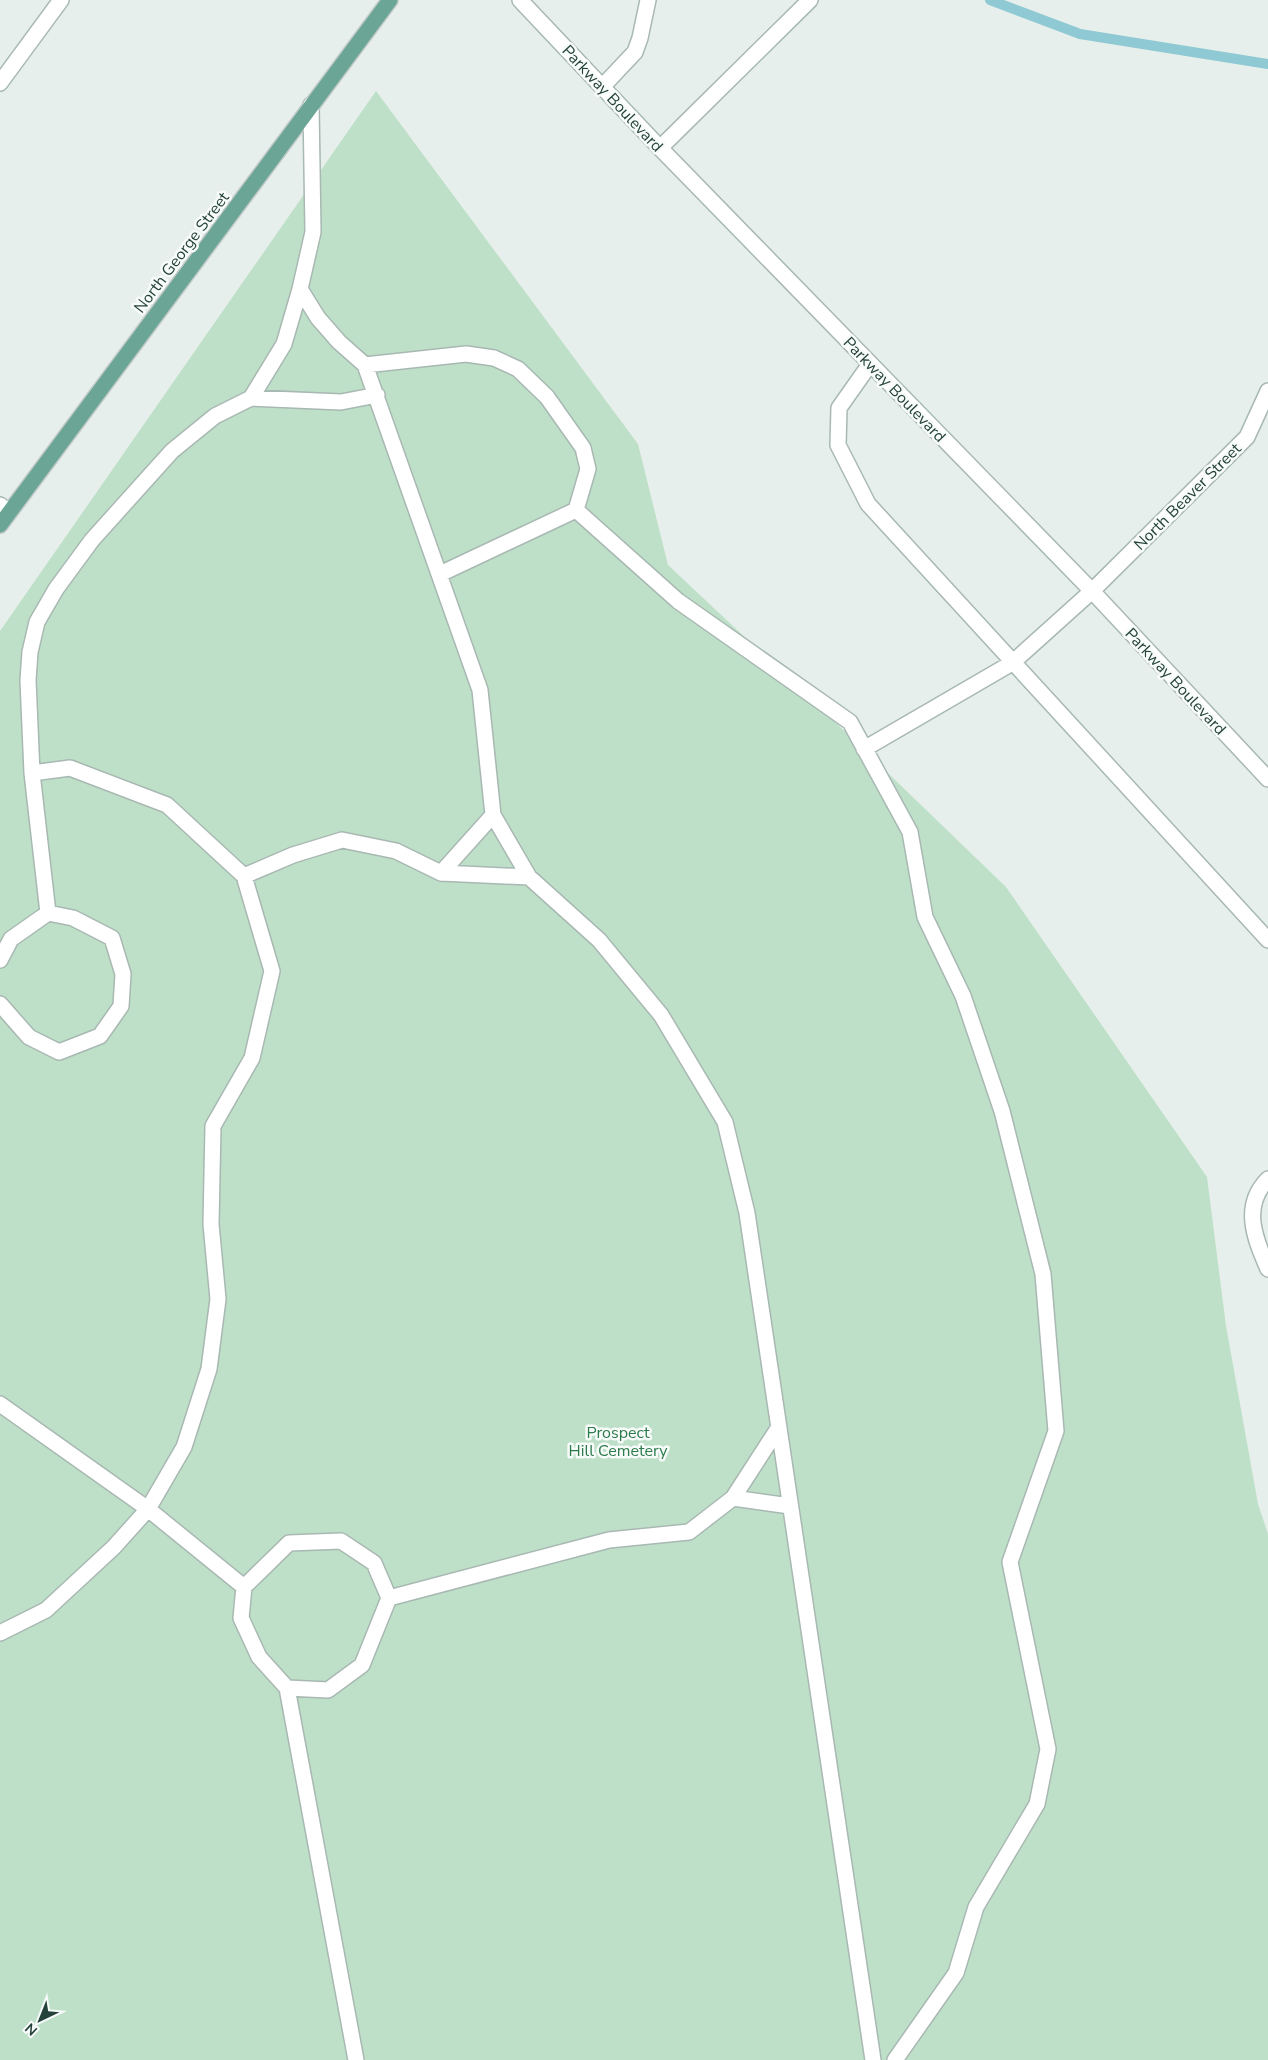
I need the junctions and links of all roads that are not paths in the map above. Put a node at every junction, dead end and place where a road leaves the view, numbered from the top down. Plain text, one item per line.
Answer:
1 (61, 0) edge
2 (390, 0) edge
3 (520, 0) edge
4 (648, 0) edge
5 (810, 0) edge
6 (0, 83) edge
7 (602, 87) junction
8 (311, 105) junction
9 (660, 148) junction
10 (300, 289) junction
11 (870, 364) junction
12 (365, 365) junction
13 (1268, 391) edge
14 (377, 395) junction
15 (251, 398) junction
16 (576, 510) junction
17 (3, 514) edge
18 (440, 574) junction
19 (1092, 591) junction
20 (1012, 663) junction
21 (864, 748) junction
22 (32, 773) junction
23 (1268, 779) edge
24 (493, 815) junction
25 (441, 872) junction
26 (244, 876) junction
27 (529, 877) junction
28 (48, 913) junction
29 (1268, 940) edge
30 (0, 960) edge
31 (0, 1004) edge
32 (1268, 1179) edge
33 (1268, 1269) edge
34 (0, 1404) edge
35 (778, 1428) junction
36 (733, 1498) junction
37 (790, 1506) junction
38 (148, 1509) junction
39 (244, 1587) junction
40 (389, 1598) junction
41 (0, 1633) edge
42 (287, 1688) junction
43 (356, 2060) edge
44 (873, 2060) edge
45 (895, 2060) edge

1 - 6 street
2 - 8 main road, North George Street
3 - 7 street, Parkway Boulevard
4 - 7 street
5 - 9 street
7 - 9 street, Parkway Boulevard
8 - 10 street
8 - 17 main road, North George Street
9 - 11 street, Parkway Boulevard
10 - 12 street
10 - 15 street
11 - 19 street, Parkway Boulevard
11 - 20 street
12 - 14 street
12 - 16 street
13 - 19 street, North Beaver Street
14 - 15 street
14 - 18 street
15 - 22 street
16 - 18 street
16 - 21 street
18 - 24 street
19 - 20 street, North Beaver Street
19 - 23 street, Parkway Boulevard
20 - 21 street, North Beaver Street
20 - 29 street
21 - 45 street
22 - 26 street
22 - 28 street
24 - 25 street
24 - 27 street
25 - 26 street
25 - 27 street
26 - 38 street
27 - 35 street
28 - 30 street
28 - 31 street
32 - 33 street
34 - 38 street
35 - 36 street
35 - 37 street
36 - 37 street
36 - 40 street
37 - 44 street
38 - 39 street
38 - 41 street
39 - 40 street
39 - 42 street
40 - 42 street
42 - 43 street

